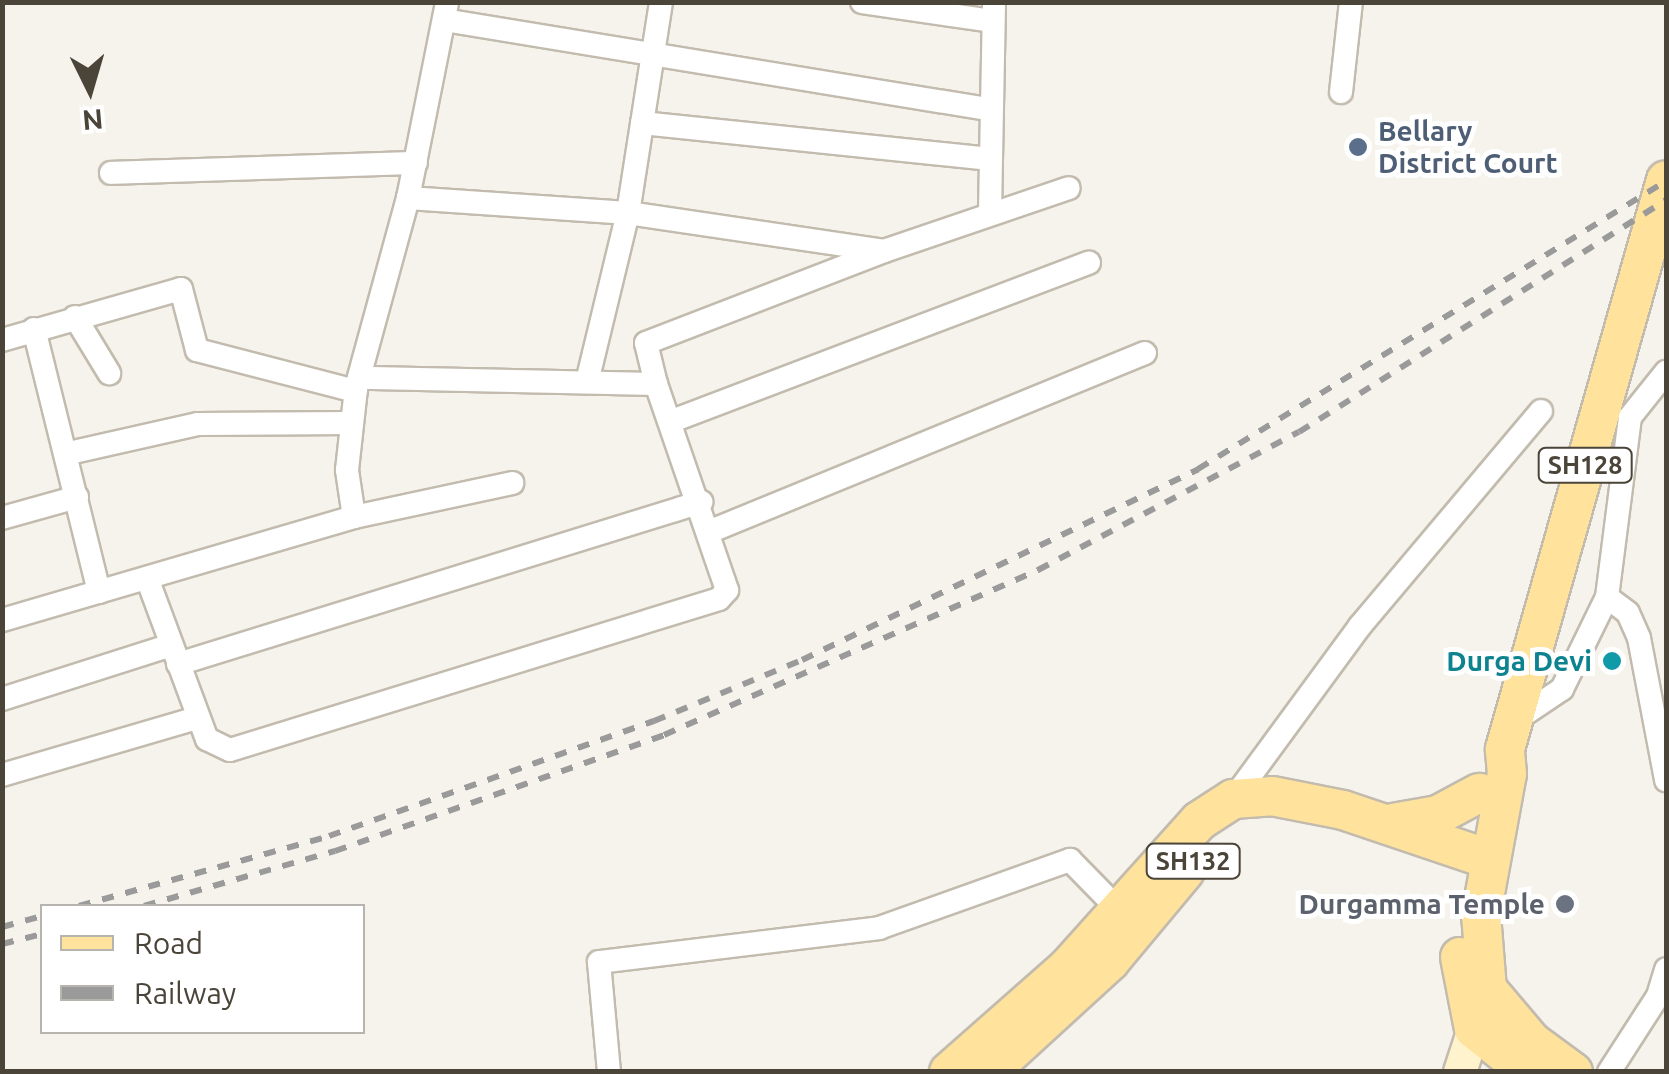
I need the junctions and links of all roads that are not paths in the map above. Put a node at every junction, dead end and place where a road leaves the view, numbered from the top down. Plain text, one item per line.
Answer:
1 (661, 2) edge
2 (862, 2) edge
3 (1350, 2) edge
4 (446, 12) edge
5 (993, 12) edge
6 (652, 54) junction
7 (1341, 92) dead end
8 (987, 109) junction
9 (642, 123) junction
10 (988, 159) junction
11 (416, 163) junction
12 (111, 172) dead end
13 (1666, 180) edge
14 (1069, 188) dead end
15 (408, 198) junction
16 (990, 212) junction
17 (628, 213) junction
18 (884, 251) junction
19 (1089, 263) dead end
20 (75, 317) junction
21 (34, 330) junction
22 (2, 340) edge
23 (1145, 353) dead end
24 (1666, 372) edge
25 (108, 374) dead end
26 (587, 382) junction
27 (656, 384) junction
28 (357, 385) junction
29 (1541, 410) dead end
30 (672, 421) junction
31 (352, 422) junction
32 (69, 453) junction
33 (512, 483) dead end
34 (78, 497) junction
35 (701, 502) junction
36 (354, 517) junction
37 (2, 518) edge
38 (711, 530) junction
39 (147, 578) junction
40 (100, 592) junction
41 (1607, 597) junction
42 (2, 620) edge
43 (175, 654) junction
44 (2, 698) edge
45 (197, 718) junction
46 (1512, 734) junction
47 (2, 775) edge
48 (1666, 780) edge
49 (1479, 793) junction
50 (1233, 799) junction
51 (1391, 823) junction
52 (1476, 864) junction
53 (1118, 909) junction
54 (1666, 968) edge
55 (1487, 989) junction
56 (1474, 1029) junction
57 (608, 1072) edge
58 (949, 1072) edge
59 (989, 1072) edge
60 (1460, 1072) edge
61 (1528, 1072) edge
62 (1572, 1072) edge
63 (1609, 1072) edge

1 - 6 street
2 - 5 street
3 - 7 street
4 - 6 street
4 - 11 street
5 - 8 street
6 - 8 street
6 - 9 street
8 - 10 street
9 - 10 street
9 - 17 street
10 - 16 street
11 - 12 street
11 - 15 street
13 - 46 main road, SH128
14 - 16 street
15 - 17 street
15 - 28 street
16 - 18 street
17 - 18 street
17 - 26 street
18 - 27 street
19 - 30 street
20 - 21 street
20 - 25 street
20 - 28 street
21 - 22 street
21 - 32 street
23 - 38 street
24 - 41 street
26 - 27 street
26 - 28 street
27 - 30 street
28 - 31 street
29 - 50 street
30 - 35 street
31 - 32 street
31 - 36 street
32 - 34 street
33 - 36 street
34 - 37 street
34 - 40 street
35 - 38 street
35 - 43 street
36 - 39 street
38 - 45 street
39 - 40 street
39 - 43 street
40 - 42 street
41 - 46 street
41 - 48 street
43 - 44 street
43 - 45 street
45 - 47 street
46 - 49 main road, SH128
46 - 52 main road, SH128
49 - 51 main road
49 - 52 main road, SH128
50 - 51 main road
50 - 53 main road, SH132
51 - 52 main road
52 - 55 main road, SH128
52 - 56 main road
52 - 59 main road, SH132
53 - 57 street
53 - 58 main road, SH132
54 - 63 street
55 - 56 main road
55 - 62 main road
56 - 60 main road
56 - 61 main road

